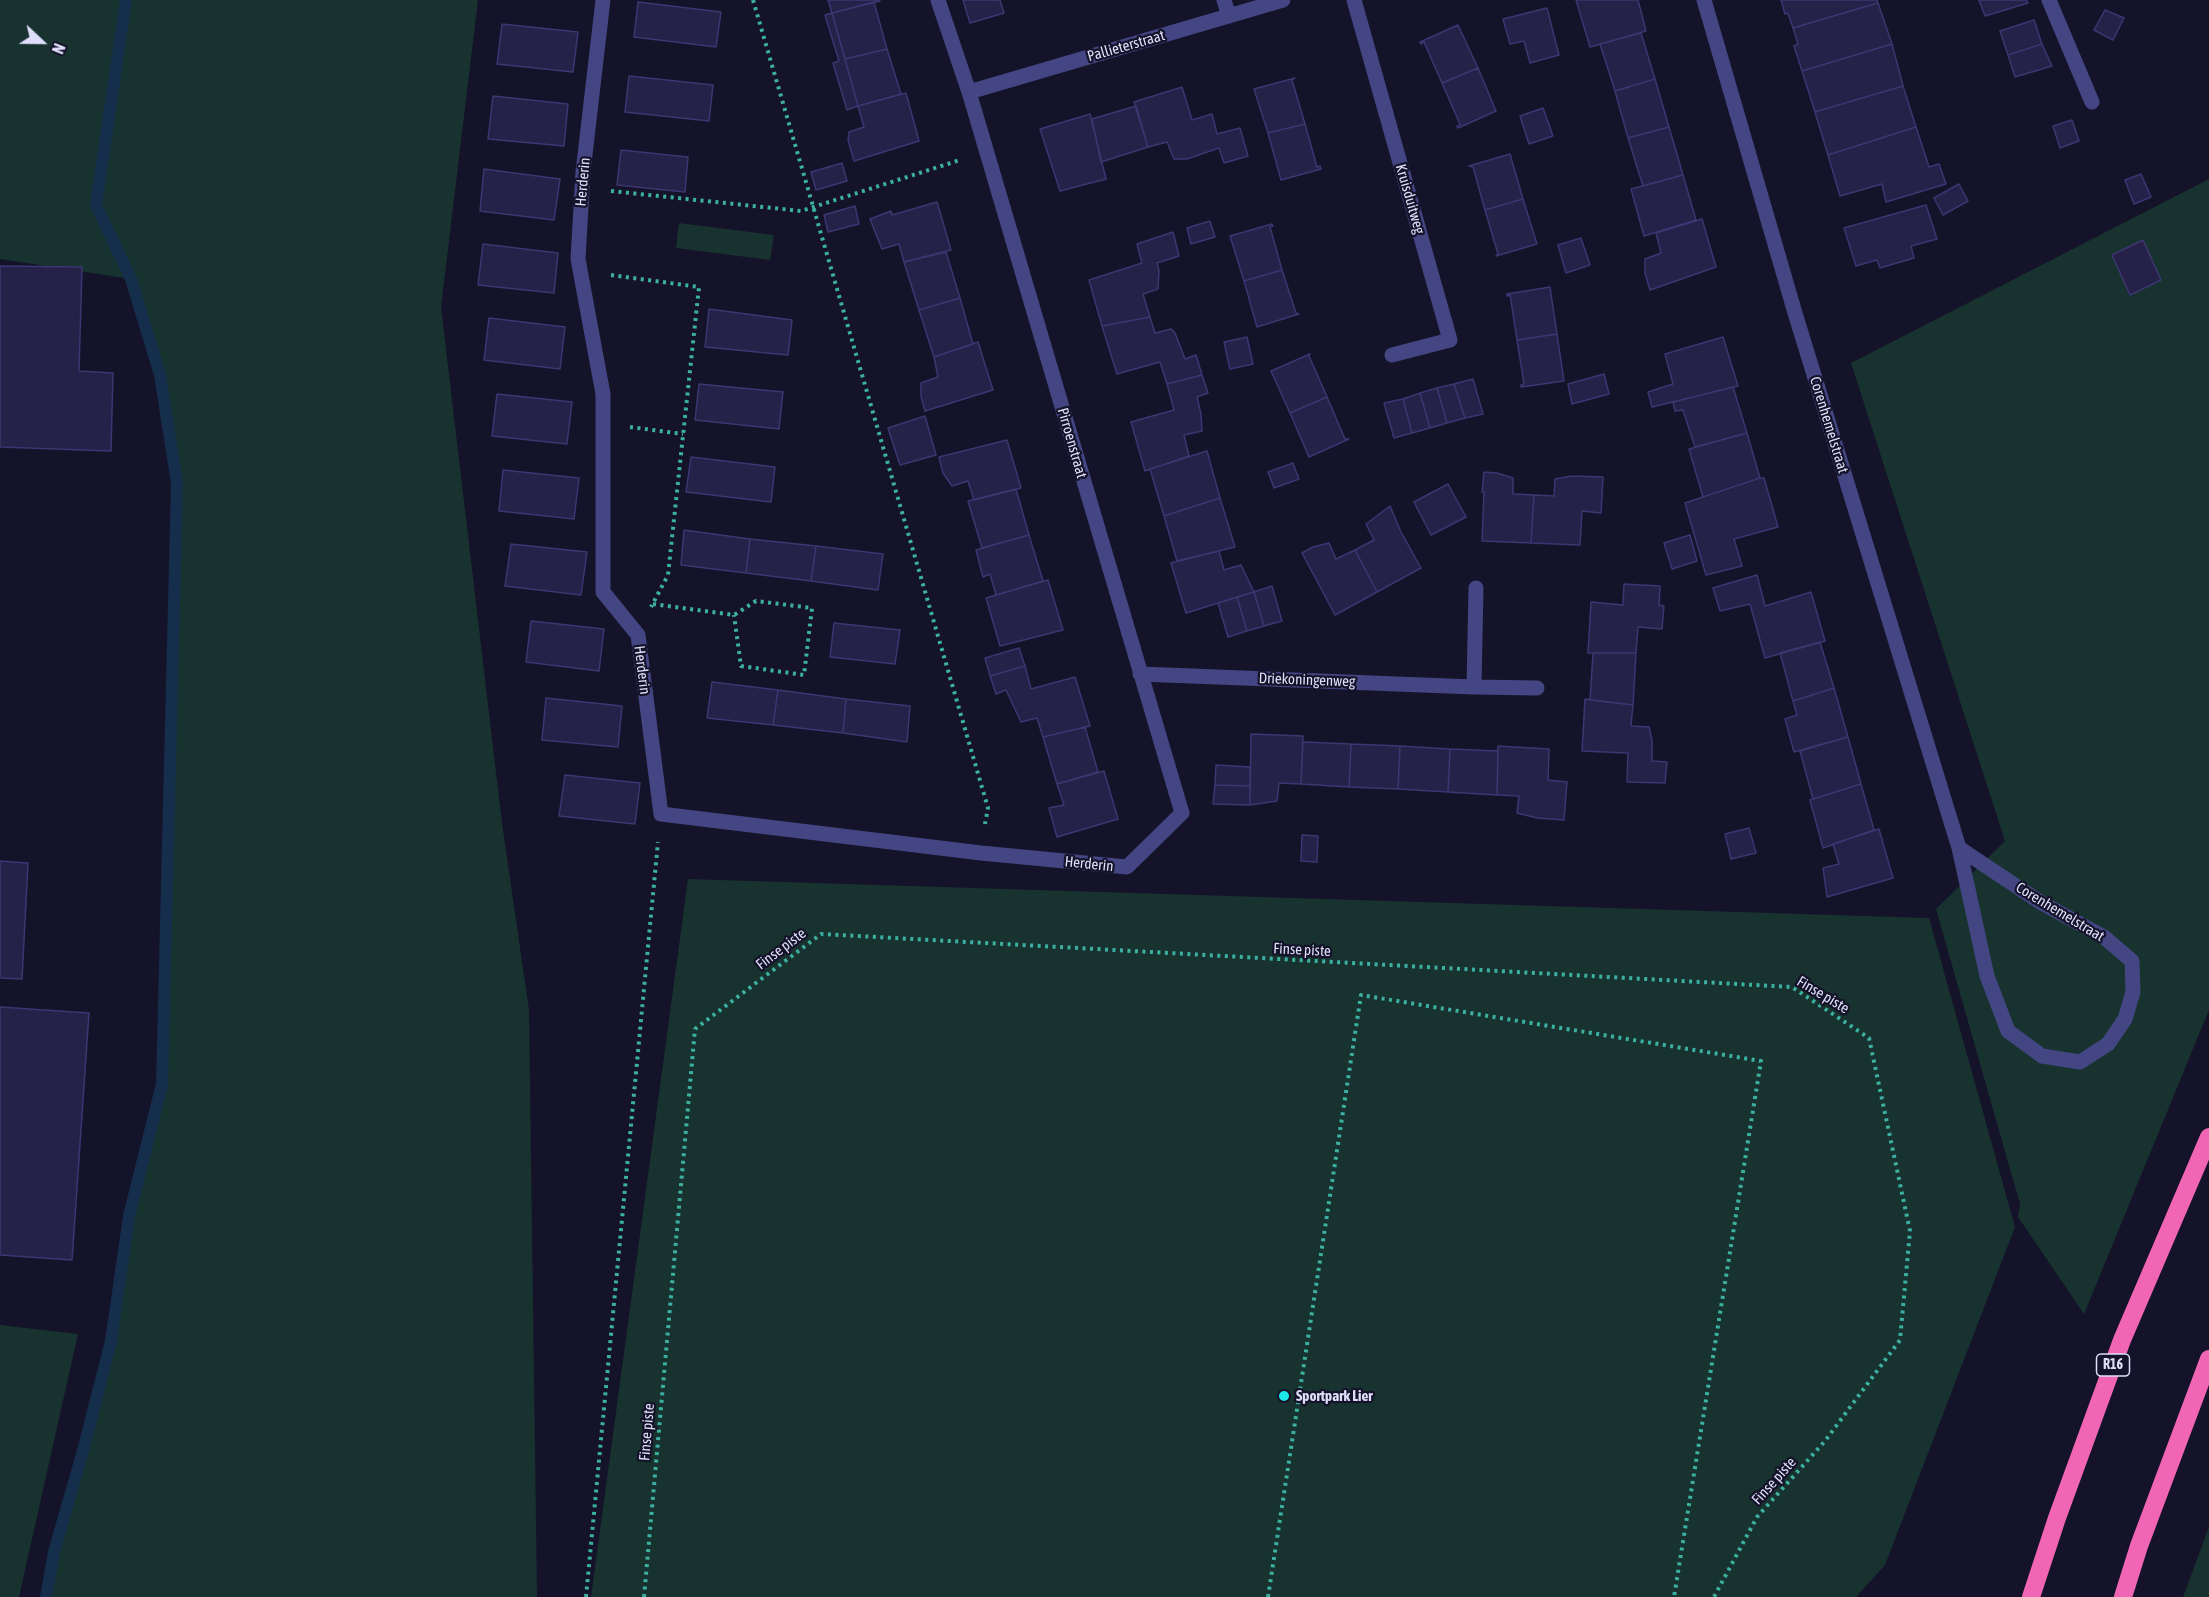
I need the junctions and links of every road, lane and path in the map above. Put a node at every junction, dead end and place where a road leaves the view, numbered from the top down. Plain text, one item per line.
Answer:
1 (603, 0) edge
2 (753, 0) edge
3 (938, 0) edge
4 (1224, 0) edge
5 (1283, 0) edge
6 (1354, 0) edge
7 (1704, 0) edge
8 (2049, 0) edge
9 (1229, 16) junction
10 (969, 92) junction
11 (2092, 102) dead end
12 (986, 151) junction
13 (582, 188) junction
14 (814, 208) junction
15 (580, 271) junction
16 (1392, 355) dead end
17 (603, 424) junction
18 (683, 434) junction
19 (1476, 588) dead end
20 (653, 604) junction
21 (734, 615) junction
22 (638, 635) junction
23 (1140, 674) junction
24 (1474, 687) junction
25 (1537, 688) dead end
26 (661, 814) junction
27 (1959, 849) junction
28 (981, 853) junction
29 (1127, 867) joint
30 (2209, 1137) edge
31 (2209, 1359) edge
32 (586, 1597) edge
33 (645, 1597) edge
34 (1268, 1597) edge
35 (1674, 1597) edge
36 (1714, 1597) edge
37 (2031, 1597) edge
38 (2123, 1597) edge

1 - 13 street, Herderin
2 - 14 path
3 - 10 street, Pirroenstraat
4 - 9 street
5 - 9 street, Pallieterstraat
6 - 16 street, Kruisduitweg
7 - 27 street, Corenhemelstraat
8 - 11 street
9 - 10 street, Pallieterstraat
10 - 12 street, Pirroenstraat
12 - 14 path
12 - 23 street, Pirroenstraat
13 - 14 path
13 - 15 street, Herderin
14 - 28 path
15 - 17 street, Herderin
15 - 18 path
17 - 18 path
17 - 22 street, Herderin
18 - 20 path
19 - 24 street
20 - 21 path
20 - 22 path
21 - 21 path
22 - 26 street, Herderin
23 - 24 street, Driekoningenweg
23 - 29 street, Pirroenstraat
24 - 25 street, Driekoningenweg
26 - 28 street, Herderin
26 - 32 path
27 - 27 street, Corenhemelstraat
28 - 29 street, Herderin
30 - 37 highway, R16
31 - 38 highway
33 - 36 path, Finse piste
34 - 35 path

